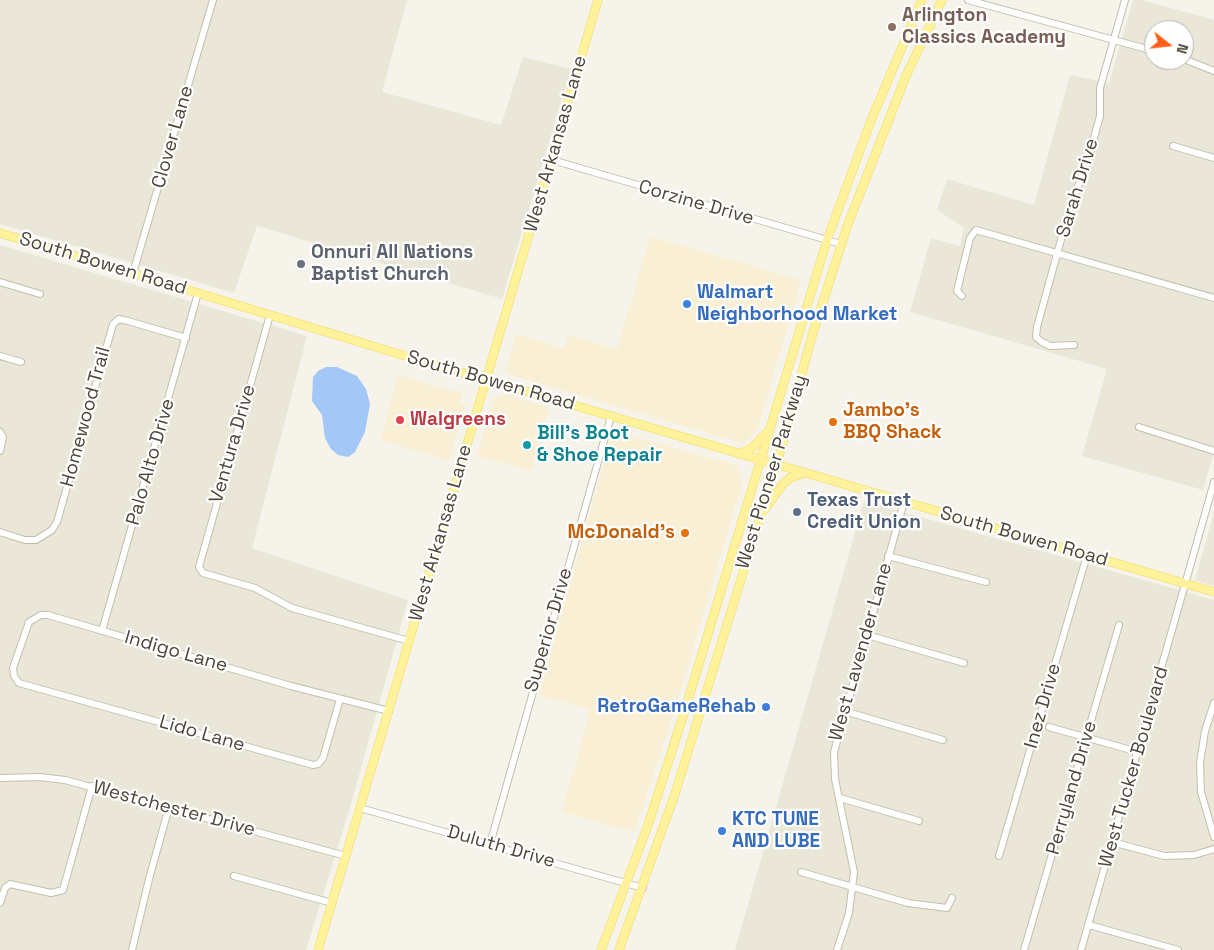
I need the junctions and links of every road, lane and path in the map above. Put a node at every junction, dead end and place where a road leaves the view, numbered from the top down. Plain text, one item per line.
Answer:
1 (213, 0) edge
2 (598, 0) edge
3 (922, 0) edge
4 (942, 0) edge
5 (968, 0) edge
6 (1125, 0) edge
7 (1114, 41) junction
8 (1144, 48) edge
9 (1194, 63) edge
10 (1214, 71) edge
11 (1173, 146) dead end
12 (1214, 158) edge
13 (552, 160) junction
14 (0, 233) edge
15 (826, 240) junction
16 (841, 244) junction
17 (1057, 254) junction
18 (133, 273) junction
19 (0, 282) edge
20 (198, 293) junction
21 (40, 294) dead end
22 (962, 296) dead end
23 (1214, 298) edge
24 (270, 315) junction
25 (186, 338) junction
26 (1074, 346) dead end
27 (0, 356) edge
28 (21, 362) dead end
29 (486, 379) junction
30 (611, 416) junction
31 (770, 424) junction
32 (1139, 427) dead end
33 (0, 432) edge
34 (1214, 450) edge
35 (0, 451) edge
36 (739, 454) junction
37 (760, 460) junction
38 (776, 465) junction
39 (804, 473) junction
40 (1214, 482) edge
41 (1212, 494) edge
42 (904, 502) junction
43 (759, 518) junction
44 (0, 532) edge
45 (1086, 555) junction
46 (888, 556) junction
47 (986, 582) dead end
48 (1186, 584) junction
49 (1214, 592) edge
50 (1119, 625) dead end
51 (102, 631) junction
52 (708, 634) junction
53 (867, 634) junction
54 (409, 641) junction
55 (722, 641) junction
56 (964, 662) dead end
57 (19, 682) joint
58 (340, 699) junction
59 (1214, 703) edge
60 (389, 711) junction
61 (844, 712) junction
62 (1049, 727) dead end
63 (1087, 737) junction
64 (944, 740) dead end
65 (1138, 752) junction
66 (0, 778) edge
67 (92, 786) junction
68 (840, 798) junction
69 (170, 807) junction
70 (360, 808) junction
71 (919, 821) dead end
72 (1214, 837) edge
73 (1112, 842) junction
74 (490, 844) junction
75 (1214, 850) edge
76 (346, 856) junction
77 (999, 856) dead end
78 (802, 872) dead end
79 (234, 876) dead end
80 (626, 883) junction
81 (643, 888) junction
82 (854, 888) junction
83 (952, 898) dead end
84 (0, 903) edge
85 (332, 903) junction
86 (1089, 925) junction
87 (132, 950) edge
88 (318, 950) edge
89 (601, 950) edge
90 (619, 950) edge
91 (837, 950) edge
92 (1024, 950) edge
93 (1082, 950) edge
94 (1178, 950) edge

1 - 18 street, Clover Lane
2 - 13 main road, West Arkansas Lane
3 - 15 main road, West Pioneer Parkway
4 - 16 main road, West Pioneer Parkway
5 - 7 street
6 - 7 street, Sarah Drive
7 - 8 street
7 - 17 street, Sarah Drive
9 - 10 street
11 - 12 street
13 - 15 street, Corzine Drive
13 - 29 main road, West Arkansas Lane
14 - 18 main road, South Bowen Road
15 - 16 street, Corzine Drive
15 - 31 main road, West Pioneer Parkway
16 - 38 main road, West Pioneer Parkway
17 - 22 street
17 - 23 street
17 - 26 street, Sarah Drive
18 - 20 main road, South Bowen Road
19 - 21 street
20 - 24 main road, South Bowen Road
20 - 25 street, Palo Alto Drive
24 - 29 main road, South Bowen Road
24 - 54 street, Ventura Drive
25 - 44 street, Homewood Trail
25 - 51 street, Palo Alto Drive
27 - 28 street
29 - 30 main road, South Bowen Road
29 - 54 main road, West Arkansas Lane
30 - 36 main road, South Bowen Road
30 - 74 street, Superior Drive
31 - 36 main road
31 - 37 main road, West Pioneer Parkway
32 - 34 street
33 - 35 street
36 - 37 main road, South Bowen Road
37 - 38 main road, South Bowen Road
37 - 52 main road, West Pioneer Parkway
38 - 39 main road, South Bowen Road
38 - 43 main road, West Pioneer Parkway
39 - 42 main road, South Bowen Road
39 - 43 main road
40 - 41 street, West Tucker Boulevard
41 - 48 street, West Tucker Boulevard
42 - 45 main road, South Bowen Road
42 - 46 street, West Lavender Lane
43 - 55 main road, West Pioneer Parkway
45 - 48 main road, South Bowen Road
45 - 77 street, Inez Drive
46 - 47 street
46 - 53 street, West Lavender Lane
48 - 49 main road, South Bowen Road
48 - 65 street, West Tucker Boulevard
50 - 63 street, Perryland Drive
51 - 57 street, Indigo Lane
51 - 58 street, Indigo Lane
52 - 55 main road
52 - 80 main road, West Pioneer Parkway
53 - 56 street
53 - 61 street, West Lavender Lane
54 - 60 main road, West Arkansas Lane
55 - 81 main road, West Pioneer Parkway
57 - 58 street, Lido Lane
58 - 60 street, Indigo Lane
59 - 72 street
60 - 70 main road, West Arkansas Lane
61 - 64 street
61 - 68 street, West Lavender Lane
62 - 63 street
63 - 65 street
63 - 92 street, Perryland Drive
65 - 73 street, West Tucker Boulevard
66 - 67 street, Westchester Drive
67 - 69 street, Westchester Drive
67 - 84 street
68 - 71 street
68 - 82 street, West Lavender Lane
69 - 76 street, Westchester Drive
69 - 87 street
70 - 74 street, Duluth Drive
70 - 76 main road, West Arkansas Lane
73 - 75 street
73 - 86 street, West Tucker Boulevard
74 - 80 street, Duluth Drive
76 - 85 main road, West Arkansas Lane
78 - 82 street
79 - 85 street
80 - 81 street, Duluth Drive
80 - 89 main road, West Pioneer Parkway
81 - 90 main road, West Pioneer Parkway
82 - 83 street
82 - 91 street, West Lavender Lane
85 - 88 main road, West Arkansas Lane
86 - 93 street, West Tucker Boulevard
86 - 94 street

